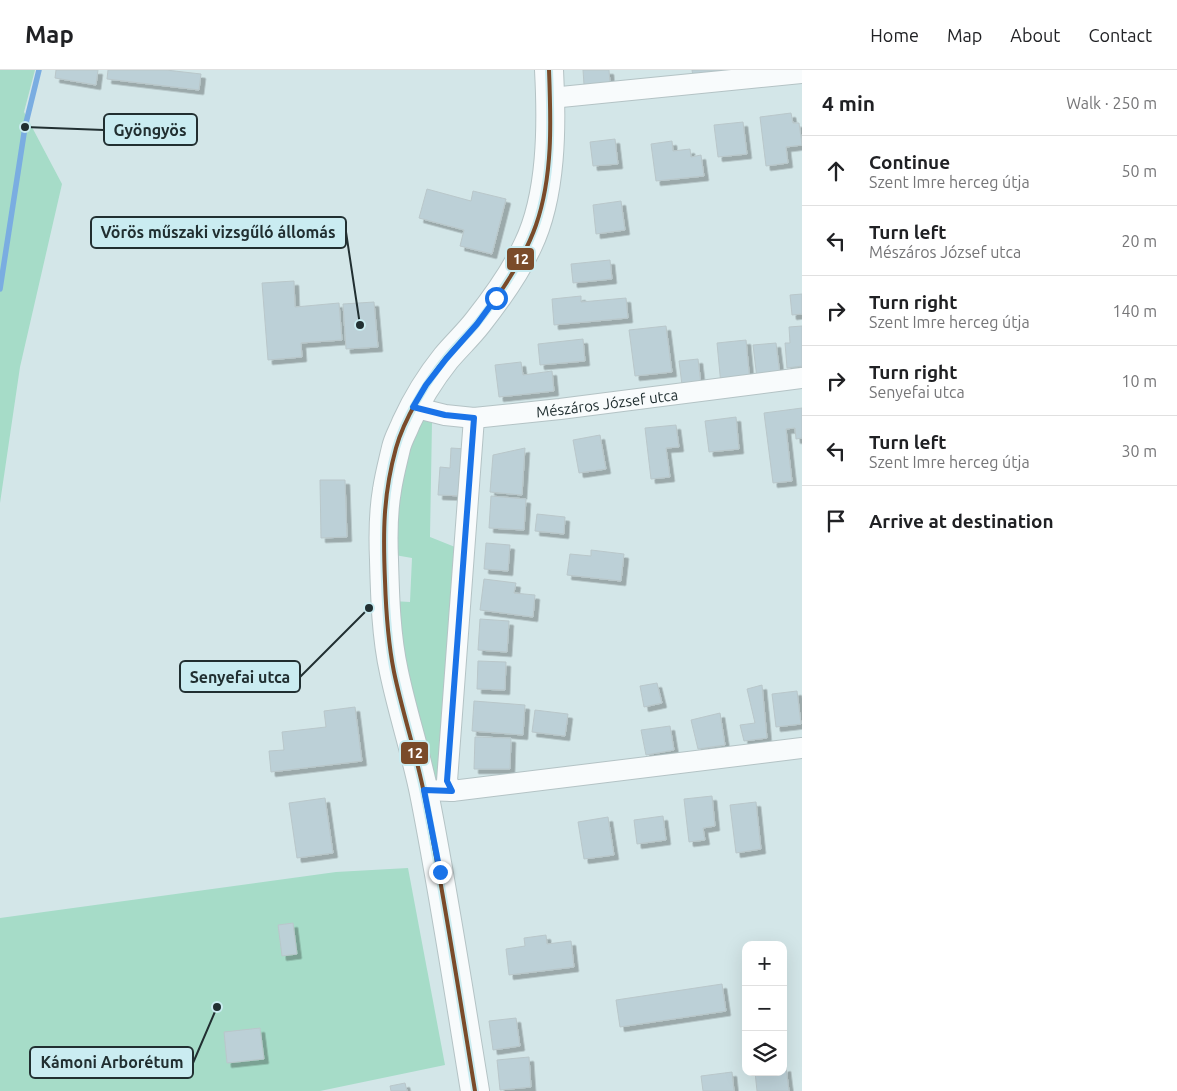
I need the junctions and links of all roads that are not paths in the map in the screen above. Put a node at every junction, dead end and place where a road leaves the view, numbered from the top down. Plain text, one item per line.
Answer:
1 (549, 70) edge
2 (802, 73) edge
3 (550, 98) junction
4 (802, 378) edge
5 (413, 407) junction
6 (474, 418) junction
7 (802, 748) edge
8 (424, 790) junction
9 (452, 791) junction
10 (475, 1091) edge

1 - 3 main road
2 - 3 street
3 - 5 main road
4 - 6 street, Mészáros József utca
5 - 6 street, Mészáros József utca
5 - 8 main road
6 - 9 street
7 - 9 street
8 - 9 street
8 - 10 main road

